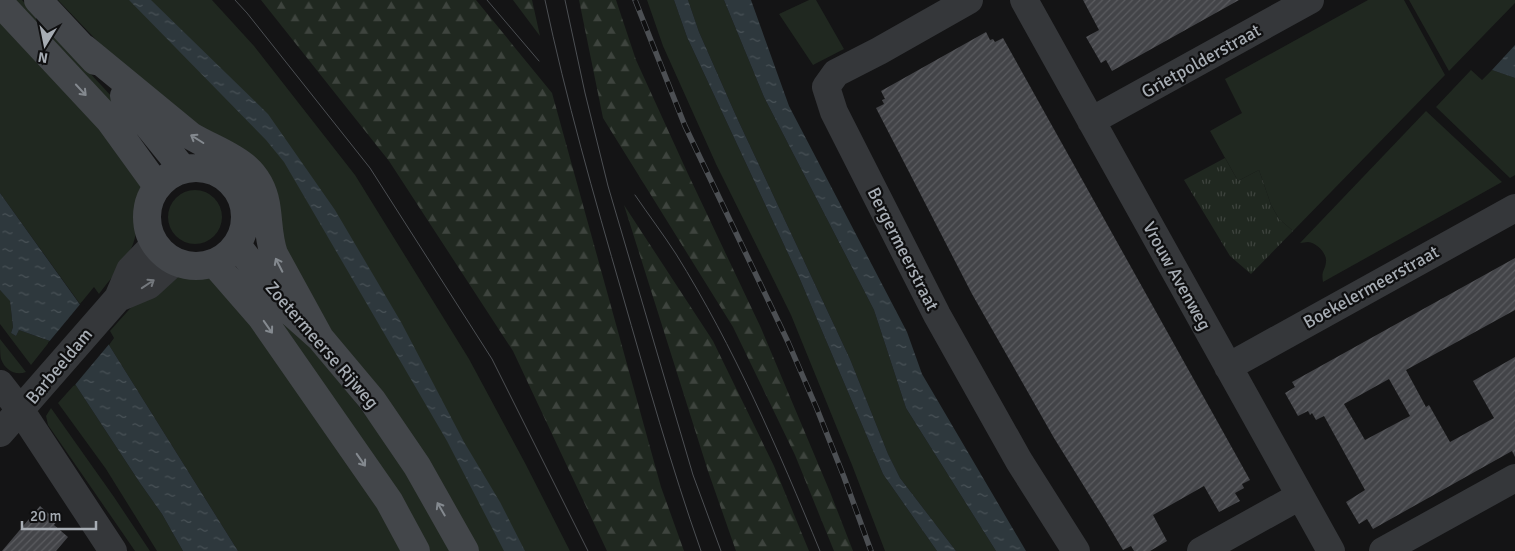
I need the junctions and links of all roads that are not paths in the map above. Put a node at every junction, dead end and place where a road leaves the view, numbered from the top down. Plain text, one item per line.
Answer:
1 (38, 0) edge
2 (969, 0) edge
3 (1024, 0) edge
4 (1310, 0) edge
5 (0, 3) edge
6 (84, 48) junction
7 (1092, 121) junction
8 (183, 169) junction
9 (157, 186) junction
10 (1515, 208) edge
11 (237, 244) junction
12 (164, 253) junction
13 (214, 263) junction
14 (320, 338) junction
15 (1228, 367) junction
16 (0, 384) edge
17 (21, 411) junction
18 (0, 433) edge
19 (1515, 478) edge
20 (1300, 496) junction
21 (113, 551) edge
22 (416, 551) edge
23 (465, 551) edge
24 (1076, 551) edge
25 (1201, 551) edge
26 (1331, 551) edge
27 (1382, 551) edge

1 - 6 main road
2 - 24 street, Bergermeerstraat
3 - 7 street, Vrouw Avenweg
4 - 7 street, Grietpolderstraat
5 -> 9 main road
6 - 8 main road
14 -> 6 main road
7 - 15 street, Vrouw Avenweg
8 - 9 main road
8 - 11 main road
9 - 12 main road
10 - 15 street, Boekelermeerstraat
11 - 13 main road
11 - 14 main road, Zoetermeerse Rijweg
12 - 13 main road
12 - 17 street, Barbeeldam
13 -> 22 main road, Zoetermeerse Rijweg
23 -> 14 main road, Zoetermeerse Rijweg
15 - 20 street, Vrouw Avenweg
16 - 17 street
17 - 18 street, Barbeeldam
17 - 21 street
19 - 27 street
20 - 25 street
20 - 26 street, Vrouw Avenweg

